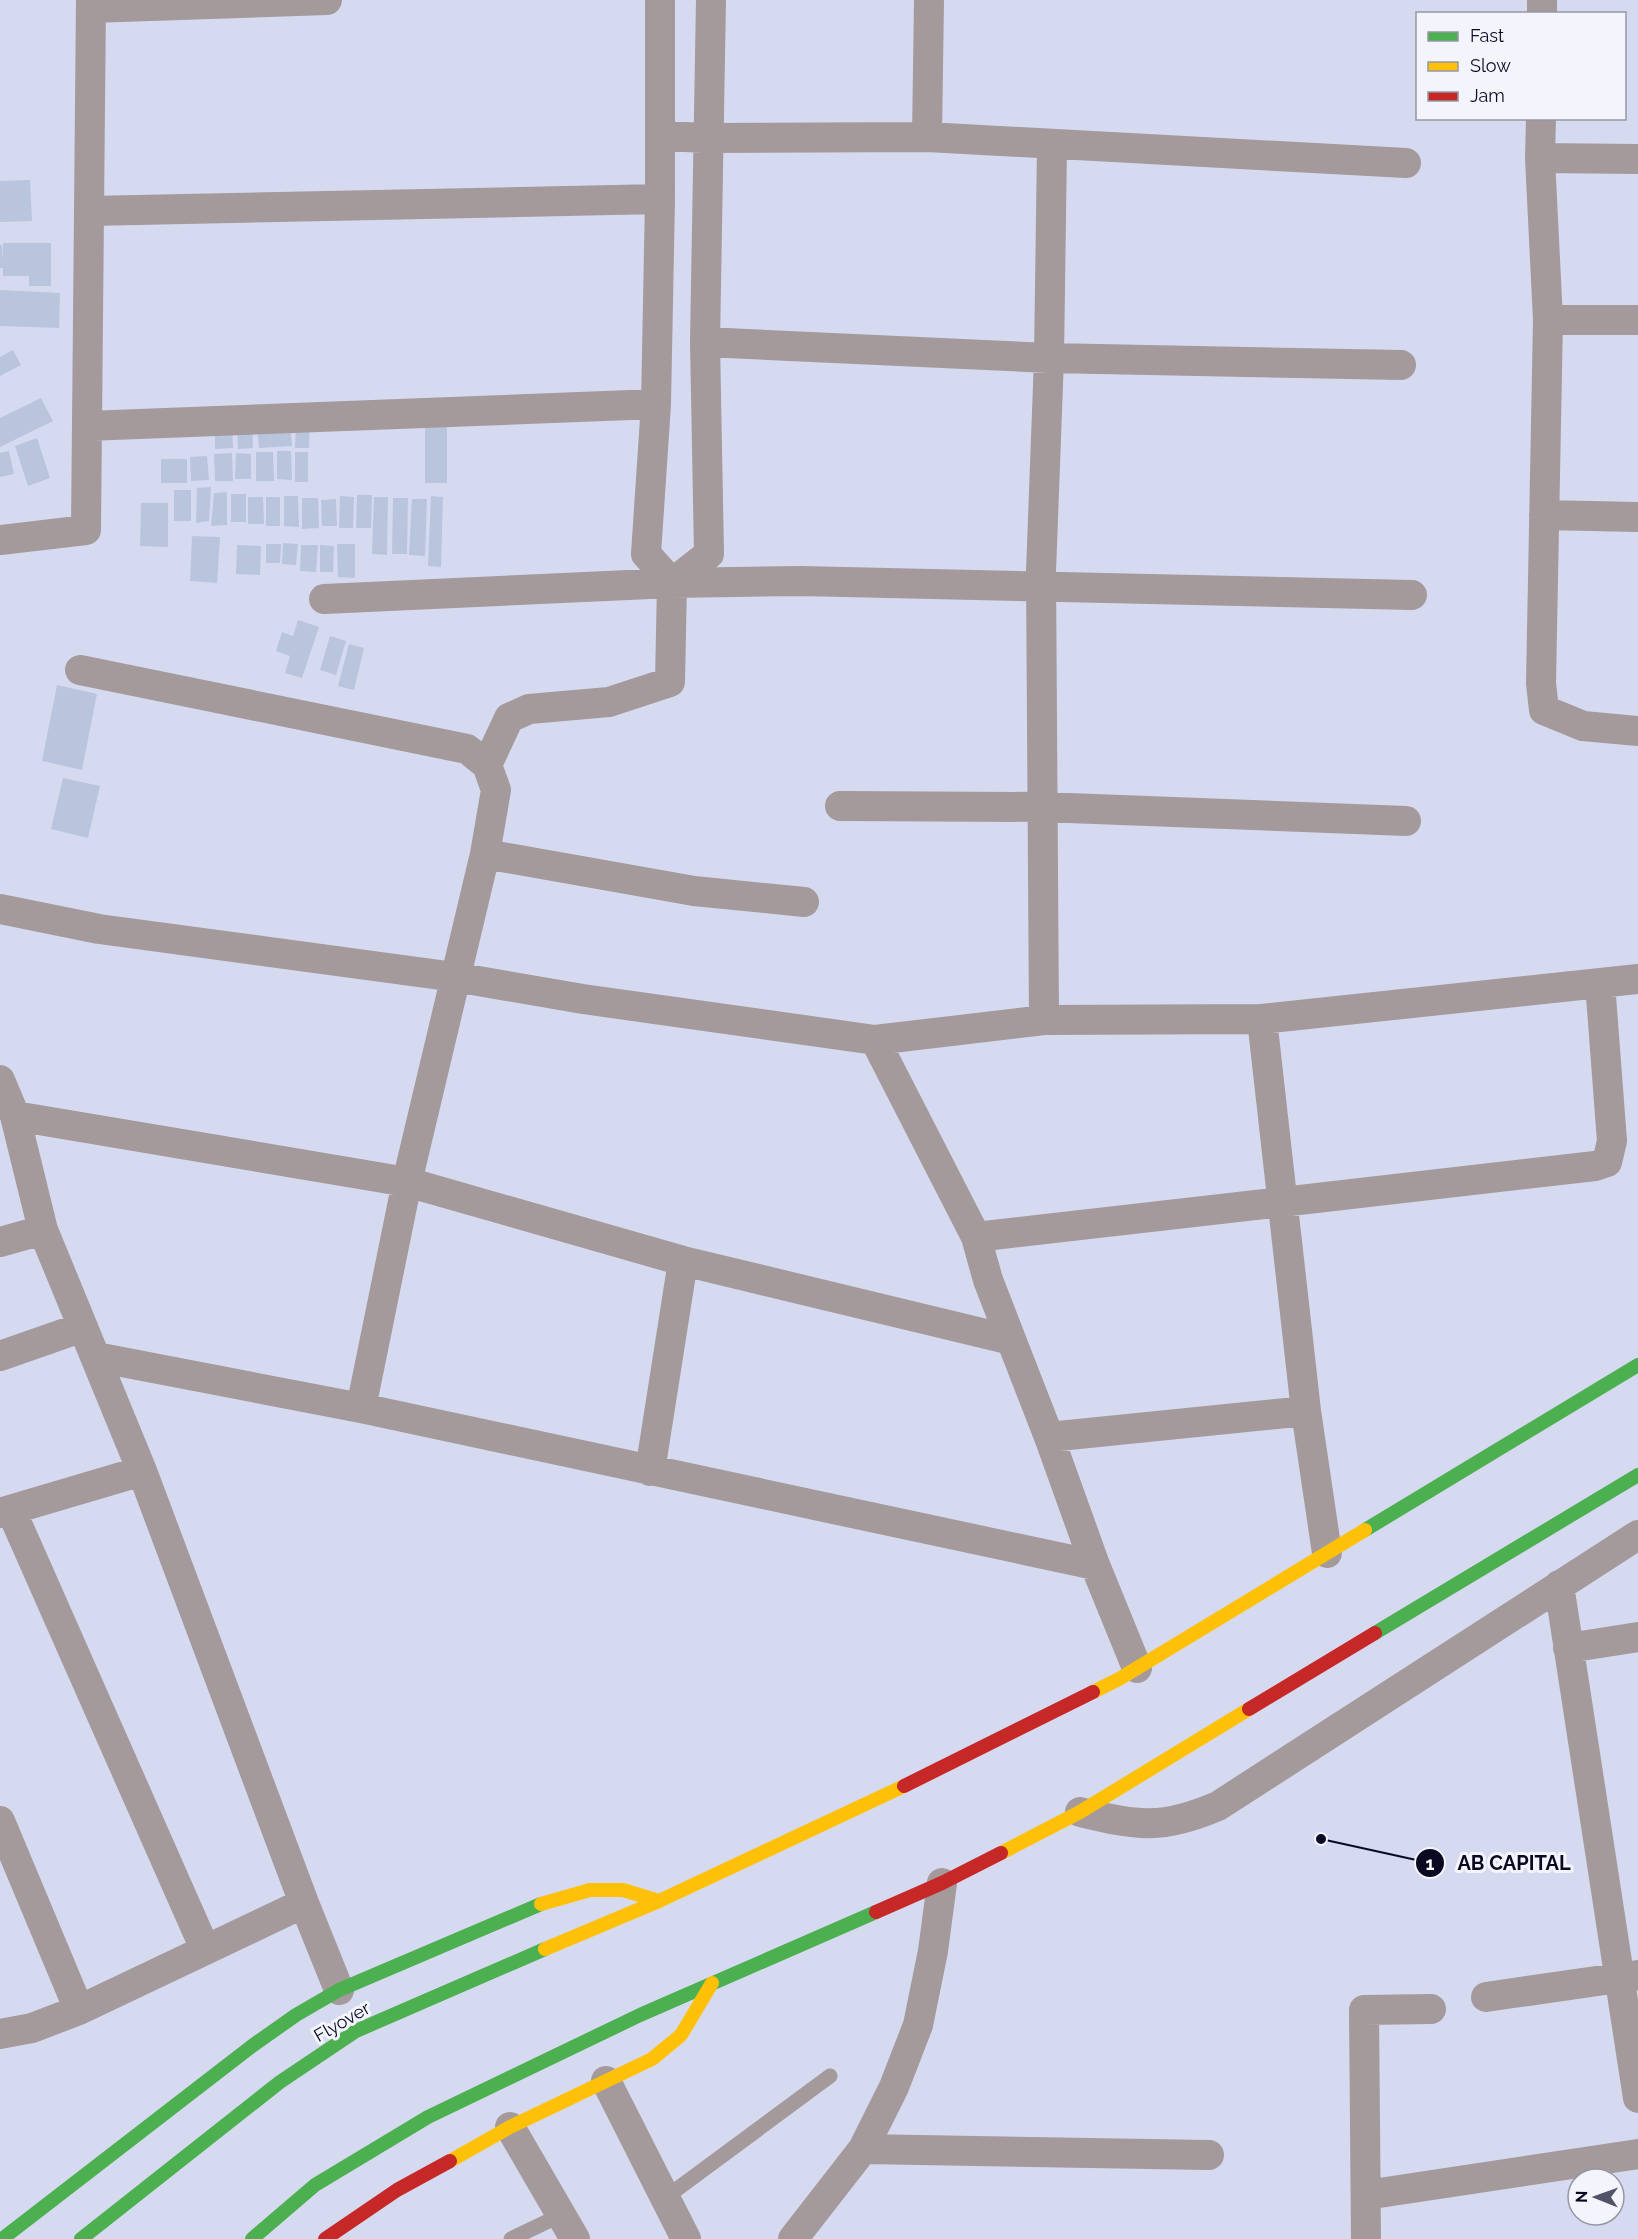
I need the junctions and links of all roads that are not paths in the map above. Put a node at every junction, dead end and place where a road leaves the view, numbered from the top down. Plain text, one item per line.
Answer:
1 (327, 0) edge
2 (660, 0) edge
3 (711, 0) edge
4 (929, 0) edge
5 (91, 4) edge
6 (1541, 120) edge
7 (660, 136) junction
8 (927, 137) junction
9 (709, 138) junction
10 (1052, 146) junction
11 (1540, 158) junction
12 (1638, 159) edge
13 (1406, 163) dead end
14 (660, 199) junction
15 (89, 211) junction
16 (1548, 320) junction
17 (1638, 320) edge
18 (705, 342) junction
19 (1049, 358) junction
20 (1401, 365) dead end
21 (656, 404) junction
22 (87, 426) junction
23 (1544, 515) junction
24 (1638, 517) edge
25 (0, 540) edge
26 (672, 583) junction
27 (1042, 587) junction
28 (1412, 596) dead end
29 (324, 599) dead end
30 (80, 670) dead end
31 (1638, 731) edge
32 (487, 765) junction
33 (840, 806) dead end
34 (1042, 807) junction
35 (1406, 820) dead end
36 (485, 854) junction
37 (804, 902) dead end
38 (0, 909) edge
39 (455, 977) junction
40 (1638, 979) edge
41 (1600, 983) junction
42 (1262, 1019) junction
43 (1044, 1020) junction
44 (875, 1040) junction
45 (0, 1080) edge
46 (15, 1116) junction
47 (407, 1182) junction
48 (1281, 1201) junction
49 (43, 1230) junction
50 (976, 1237) junction
51 (0, 1242) edge
52 (683, 1261) junction
53 (83, 1327) junction
54 (1011, 1340) junction
55 (0, 1356) edge
56 (96, 1358) junction
57 (1638, 1365) edge
58 (361, 1408) junction
59 (1306, 1410) junction
60 (1049, 1437) junction
61 (650, 1471) junction
62 (142, 1472) junction
63 (1638, 1475) edge
64 (6, 1512) edge
65 (1638, 1535) edge
66 (1327, 1553) junction
67 (1095, 1565) junction
68 (1559, 1585) junction
69 (1638, 1637) edge
70 (1568, 1648) junction
71 (1137, 1668) junction
72 (1080, 1812) junction
73 (0, 1821) edge
74 (942, 1883) junction
75 (659, 1901) junction
76 (304, 1903) junction
77 (204, 1949) junction
78 (1629, 1977) edge
79 (712, 1983) junction
80 (339, 1990) junction
81 (1485, 1997) dead end
82 (1431, 2009) dead end
83 (79, 2010) junction
84 (0, 2034) edge
85 (830, 2076) dead end
86 (606, 2081) junction
87 (1638, 2098) edge
88 (510, 2127) junction
89 (863, 2149) junction
90 (1638, 2154) edge
91 (1209, 2155) dead end
92 (1366, 2195) junction
93 (664, 2198) junction
94 (568, 2227) edge
95 (2, 2239) edge
96 (81, 2239) edge
97 (252, 2239) edge
98 (325, 2239) edge
99 (511, 2239) edge
100 (686, 2239) edge
101 (793, 2239) edge
102 (1366, 2239) edge

1 - 5 street
2 - 7 street
3 - 9 street
4 - 8 street
5 - 15 street
6 - 11 street
7 - 9 street
7 - 14 street
8 - 9 street
8 - 10 street
9 - 18 street
10 - 13 street
10 - 19 street
11 - 12 street
11 - 16 street
14 - 15 street
14 - 21 street
15 - 22 street
16 - 17 street
16 - 23 street
18 - 19 street
18 - 26 street
19 - 20 street
19 - 27 street
21 - 22 street
21 - 26 street
22 - 25 street
23 - 24 street
23 - 31 street
26 - 27 street
26 - 29 street
26 - 32 street
27 - 28 street
27 - 34 street
30 - 32 street
32 - 36 street
33 - 34 street
34 - 35 street
34 - 43 street
36 - 37 street
36 - 39 street
38 - 39 street
39 - 44 street
39 - 47 street
40 - 41 street
41 - 42 street
41 - 48 street
42 - 43 street
42 - 48 street
43 - 44 street
44 - 50 street
45 - 46 street
46 - 47 street
46 - 49 street
47 - 52 street
47 - 58 street
48 - 50 street
48 - 59 street
49 - 51 street
49 - 53 street
50 - 54 street
52 - 54 street
52 - 61 street
53 - 55 street
53 - 56 street
54 - 60 street
56 - 58 street
56 - 62 street
57 - 66 main road, Flyover
58 - 61 street
59 - 60 street
59 - 66 street
60 - 67 street
61 - 67 street
62 - 64 street
62 - 76 street
63 - 72 main road
64 - 77 street
65 - 68 street
66 - 71 main road, Flyover
67 - 71 street
68 - 70 street
68 - 72 street
69 - 70 street
70 - 78 street
71 - 75 main road, Flyover
72 - 74 main road
73 - 83 street
74 - 79 main road
74 - 89 street
75 - 80 main road
75 - 96 main road, Flyover
76 - 77 street
76 - 80 street
77 - 83 street
78 - 81 street
78 - 87 street
79 - 86 main road
79 - 97 main road
80 - 95 main road
82 - 92 street
83 - 84 street
85 - 93 lane
86 - 88 main road
86 - 93 street
88 - 94 street
88 - 98 main road
89 - 91 street
89 - 101 street
90 - 92 street
92 - 102 street
93 - 100 street
94 - 99 lane

